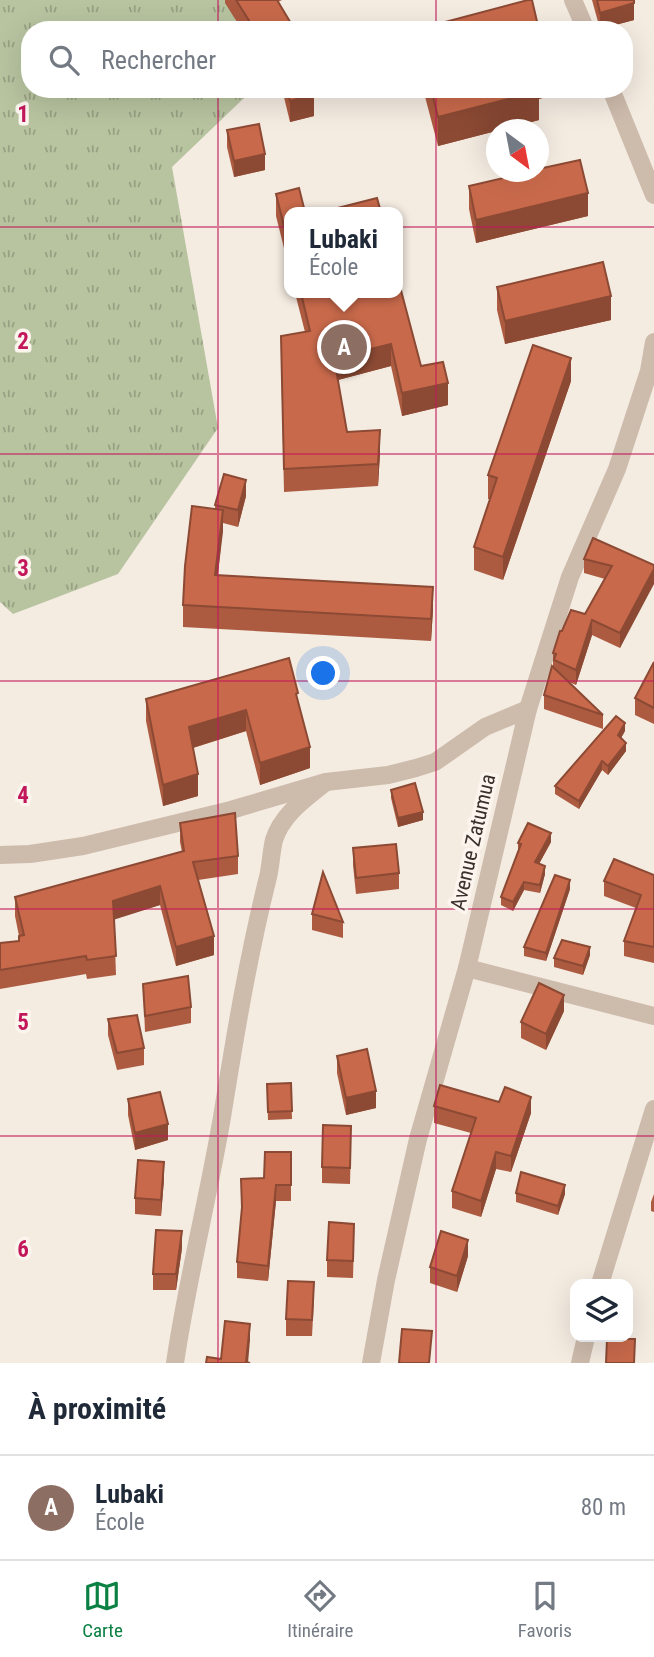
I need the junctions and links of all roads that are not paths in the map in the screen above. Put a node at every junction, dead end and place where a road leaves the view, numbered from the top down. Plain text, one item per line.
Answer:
1 (573, 0) edge
2 (582, 21) edge
3 (616, 98) edge
4 (647, 159) edge
5 (654, 195) edge
6 (654, 342) edge
7 (527, 709) junction
8 (326, 782) junction
9 (0, 855) edge
10 (467, 968) junction
11 (654, 1016) edge
12 (654, 1109) edge
13 (602, 1279) edge
14 (585, 1342) edge
15 (175, 1363) edge
16 (371, 1363) edge
17 (580, 1363) edge

1 - 2 street
3 - 4 street
4 - 5 street
6 - 7 street, Avenue Zatumua
7 - 8 street
7 - 10 street, Avenue Zatumua
8 - 9 street
8 - 15 street
10 - 11 street
10 - 16 street, Avenue Zatumua
12 - 13 street
14 - 17 street

